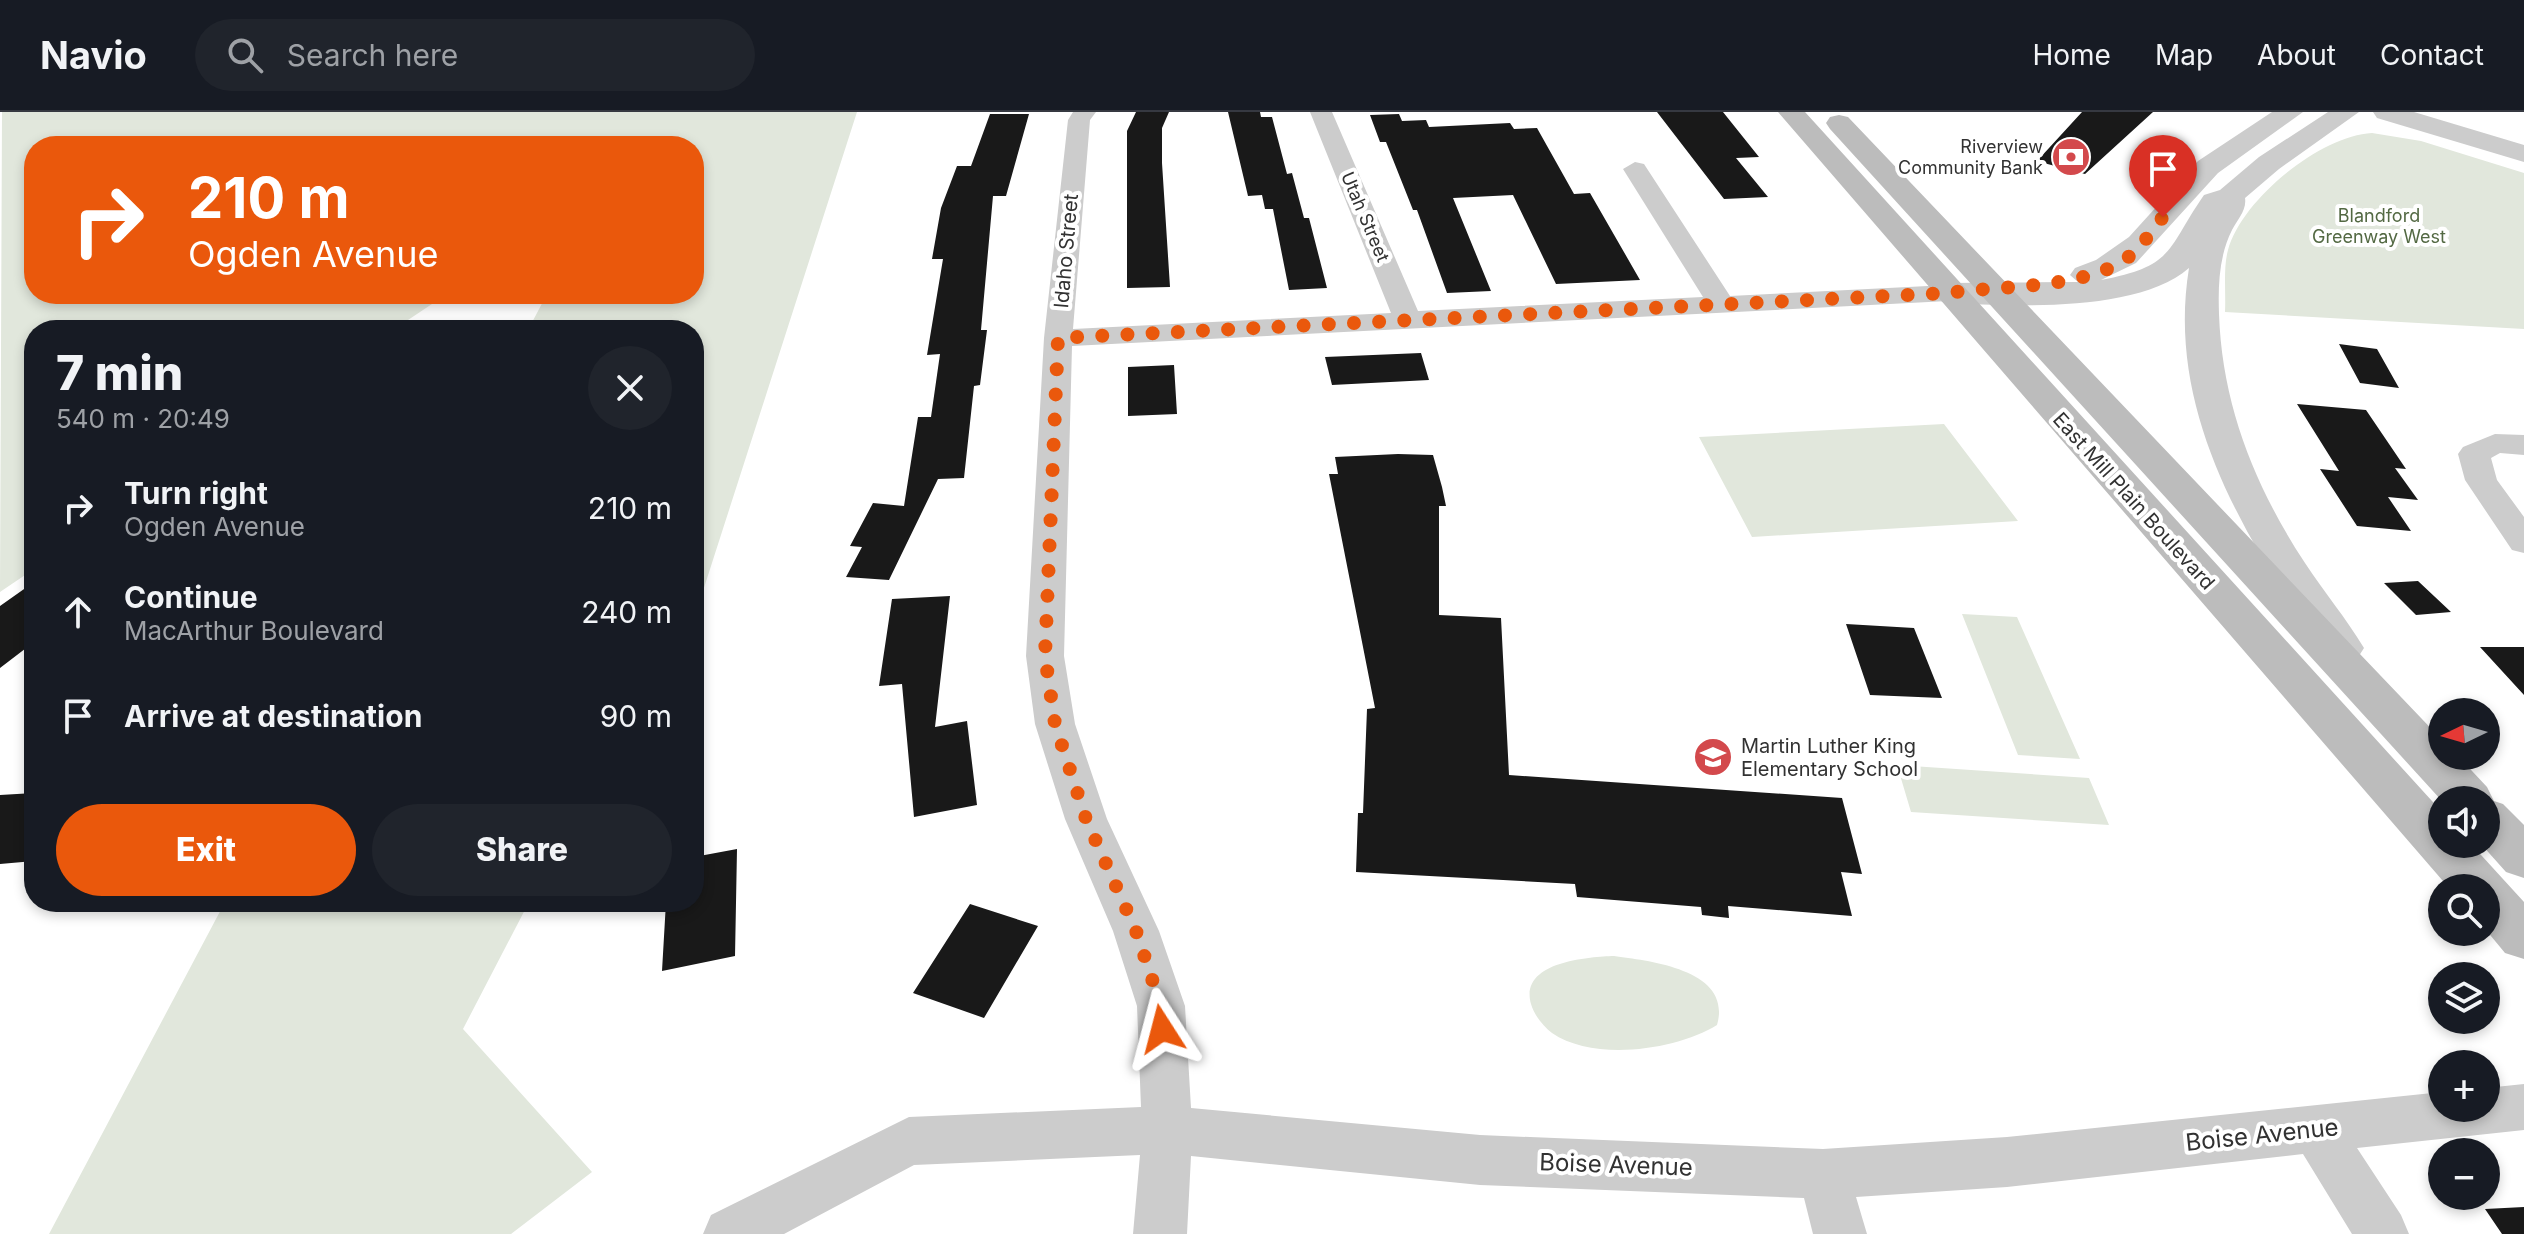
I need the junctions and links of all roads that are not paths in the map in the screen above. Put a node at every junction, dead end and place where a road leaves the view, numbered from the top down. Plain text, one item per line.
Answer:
1 (1085, 112) edge
2 (1321, 112) edge
3 (1791, 112) edge
4 (1829, 112) edge
5 (2290, 112) edge
6 (2346, 112) edge
7 (2386, 112) edge
8 (2524, 154) edge
9 (1635, 169) dead end
10 (2230, 196) junction
11 (1995, 292) junction
12 (1948, 293) junction
13 (1721, 303) junction
14 (1408, 321) junction
15 (1058, 338) junction
16 (2524, 445) edge
17 (2524, 542) edge
18 (2390, 715) junction
19 (2457, 786) edge
20 (2500, 832) edge
21 (2524, 858) edge
22 (2467, 874) edge
23 (2500, 910) edge
24 (2524, 937) edge
25 (2524, 1107) edge
26 (1167, 1130) junction
27 (2316, 1130) junction
28 (1823, 1174) junction
29 (730, 1234) edge
30 (1160, 1234) edge
31 (1840, 1234) edge
32 (2382, 1234) edge

1 - 15 street, Idaho Street
2 - 14 street, Utah Street
3 - 12 main road, East Mill Plain Boulevard
4 - 11 main road, East Mill Plain Boulevard
5 - 11 street
6 - 10 street
7 - 8 street
9 - 13 street
10 - 11 street
10 - 18 street
11 - 12 street
11 - 18 main road, East Mill Plain Boulevard
12 - 13 street
12 - 22 main road, East Mill Plain Boulevard
13 - 14 street
14 - 15 street
15 - 26 street, Idaho Street
16 - 17 street
18 - 19 main road, East Mill Plain Boulevard
20 - 21 main road
23 - 24 main road
25 - 27 street, Boise Avenue
26 - 28 street, Boise Avenue
26 - 29 street, Boise Avenue
26 - 30 street, Idaho Street
27 - 28 street, Boise Avenue
27 - 32 street
28 - 31 street

